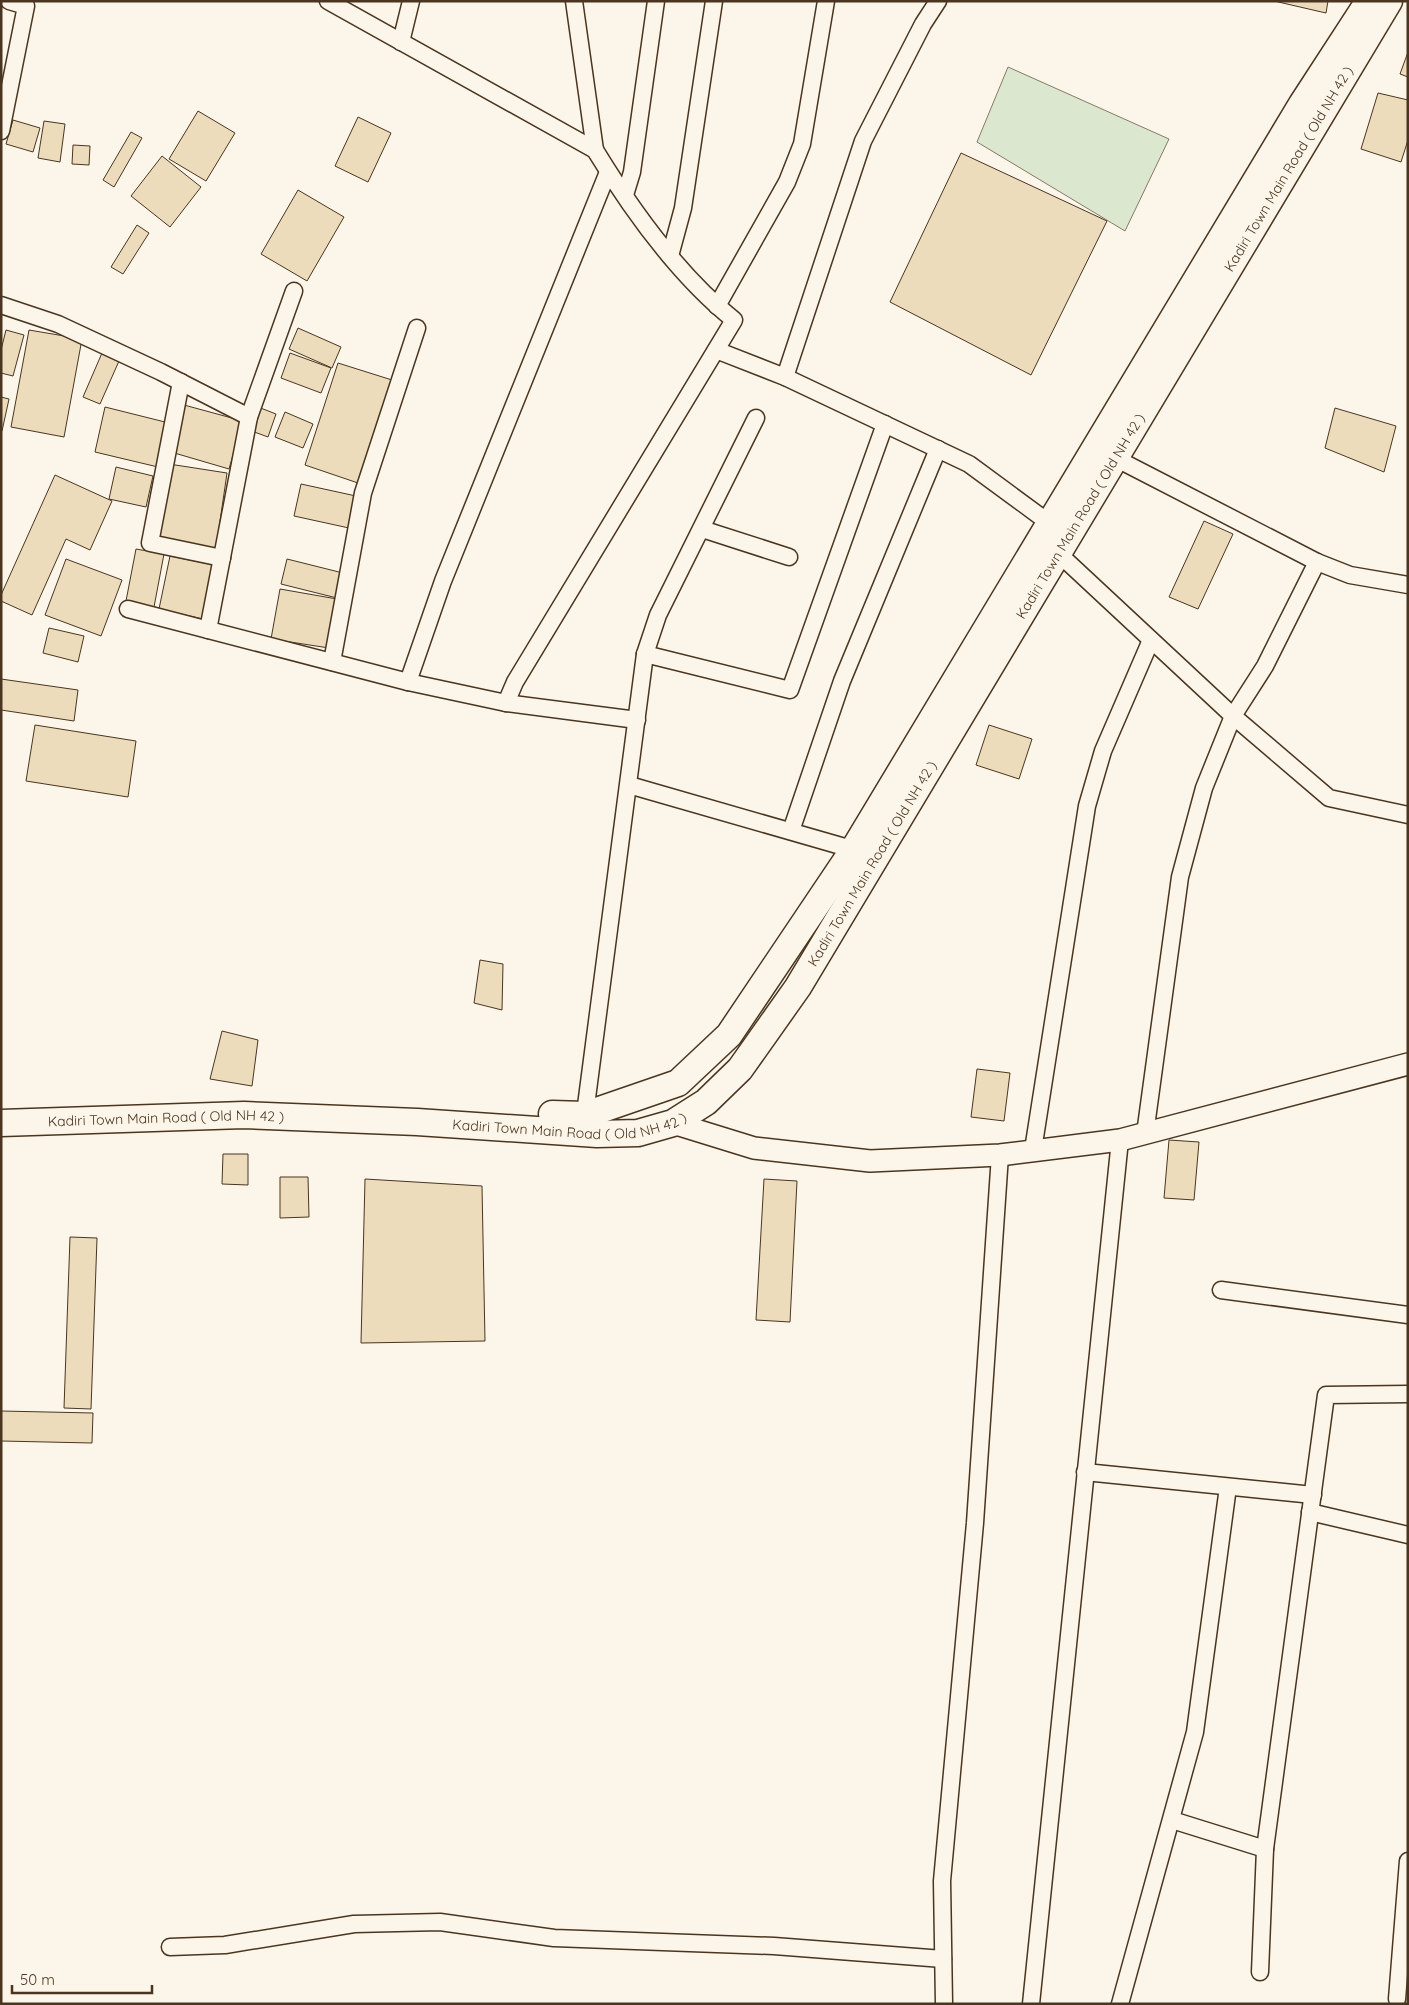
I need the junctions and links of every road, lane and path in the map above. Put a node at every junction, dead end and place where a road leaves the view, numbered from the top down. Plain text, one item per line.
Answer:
1 (9, 1) edge
2 (328, 1) edge
3 (411, 1) edge
4 (574, 1) edge
5 (656, 1) edge
6 (714, 1) edge
7 (826, 1) edge
8 (938, 1) edge
9 (1369, 1) edge
10 (1389, 1) edge
11 (402, 42) junction
12 (1, 131) edge
13 (595, 150) junction
14 (608, 172) junction
15 (625, 195) junction
16 (670, 256) junction
17 (294, 291) dead end
18 (1, 305) edge
19 (717, 306) junction
20 (417, 328) dead end
21 (716, 350) junction
22 (785, 377) junction
23 (181, 382) junction
24 (249, 417) junction
25 (756, 418) dead end
26 (885, 424) junction
27 (938, 449) junction
28 (1115, 458) junction
29 (702, 529) junction
30 (1058, 537) junction
31 (789, 557) dead end
32 (222, 558) junction
33 (1317, 562) junction
34 (1408, 585) edge
35 (128, 609) dead end
36 (208, 630) junction
37 (1151, 640) junction
38 (645, 654) junction
39 (332, 662) junction
40 (408, 682) junction
41 (506, 703) junction
42 (1233, 716) junction
43 (637, 720) junction
44 (629, 785) junction
45 (1408, 815) edge
46 (791, 831) junction
47 (865, 852) junction
48 (1408, 1064) edge
49 (1, 1109) edge
50 (1, 1123) edge
51 (673, 1123) junction
52 (584, 1124) junction
53 (1144, 1134) junction
54 (1120, 1140) junction
55 (1034, 1150) junction
56 (1000, 1155) junction
57 (1221, 1290) dead end
58 (1408, 1315) edge
59 (1408, 1394) edge
60 (1085, 1472) junction
61 (1228, 1487) junction
62 (1313, 1495) junction
63 (1310, 1512) junction
64 (1408, 1535) edge
65 (1172, 1820) junction
66 (1265, 1849) junction
67 (1408, 1861) edge
68 (170, 1947) dead end
69 (943, 1959) junction
70 (1260, 1972) dead end
71 (1398, 1999) dead end
72 (944, 2004) edge
73 (1031, 2004) edge
74 (1120, 2004) edge

1 - 12 street
2 - 11 street
3 - 11 street
4 - 13 street
5 - 15 street
6 - 16 street
7 - 19 street
8 - 22 street
9 - 30 main road, Kadiri Town Main Road ( Old NH 42 )
10 - 28 main road, Kadiri Town Main Road ( Old NH 42 )
11 - 13 street
13 - 14 street
14 - 15 street
14 - 40 street
15 - 16 street
16 - 19 street
17 - 24 street
18 - 23 street
19 - 21 street
20 - 39 street
21 - 22 street
21 - 41 street
22 - 26 street
23 - 24 street
23 - 32 street
24 - 32 street
25 - 29 street
26 - 27 street
26 - 38 street
27 - 30 street
27 - 46 street
28 - 30 main road, Kadiri Town Main Road ( Old NH 42 )
28 - 33 street
29 - 31 street
29 - 38 street
30 - 37 street
30 - 47 main road, Kadiri Town Main Road ( Old NH 42 )
32 - 36 street
33 - 34 street
33 - 42 street
35 - 36 street
36 - 39 street
37 - 42 street
37 - 55 street
38 - 43 street
39 - 40 street
40 - 41 street
41 - 43 street
42 - 45 street
42 - 53 street
43 - 44 street
44 - 46 street
44 - 52 street
46 - 47 street
47 - 51 main road, Kadiri Town Main Road ( Old NH 42 )
47 - 52 main road, Kadiri Town Main Road ( Old NH 42 )
48 - 53 street
49 - 52 main road, Kadiri Town Main Road ( Old NH 42 )
50 - 52 main road, Kadiri Town Main Road ( Old NH 42 )
51 - 52 main road, Kadiri Town Main Road ( Old NH 42 )
51 - 56 street
53 - 54 street
54 - 55 street
54 - 60 street
55 - 56 street
56 - 69 street
57 - 58 street
59 - 62 street
60 - 61 street
60 - 73 street
61 - 62 street
61 - 65 street
62 - 63 street
63 - 64 street
63 - 66 street
65 - 66 street
65 - 74 street
66 - 70 street
67 - 71 street
68 - 69 street
69 - 72 street

